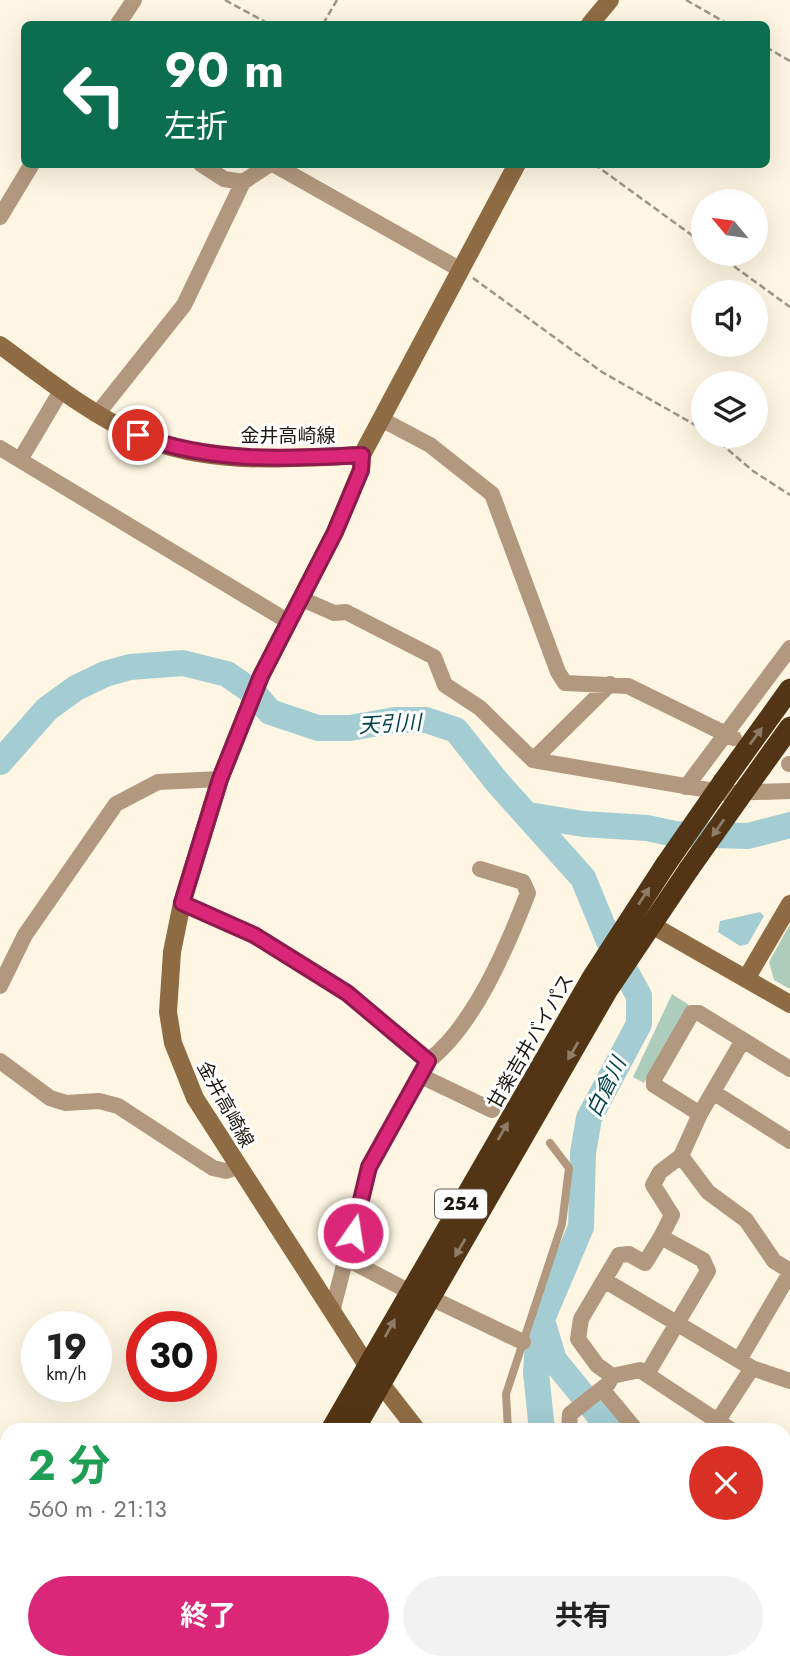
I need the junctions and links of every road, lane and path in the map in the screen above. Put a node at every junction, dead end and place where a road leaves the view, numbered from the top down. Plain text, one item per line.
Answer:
1 (134, 0) edge
2 (225, 0) edge
3 (337, 0) edge
4 (610, 0) edge
5 (686, 0) edge
6 (120, 21) edge
7 (264, 21) edge
8 (325, 21) edge
9 (592, 21) edge
10 (723, 21) edge
11 (770, 49) edge
12 (790, 61) edge
13 (30, 168) edge
14 (207, 168) edge
15 (266, 168) edge
16 (279, 168) edge
17 (515, 168) edge
18 (600, 168) edge
19 (243, 183) junction
20 (0, 217) edge
21 (691, 235) edge
22 (734, 266) edge
23 (461, 270) junction
24 (790, 307) edge
25 (0, 345) edge
26 (62, 389) junction
27 (99, 413) junction
28 (381, 419) junction
29 (691, 423) edge
30 (0, 448) edge
31 (726, 448) edge
32 (362, 455) junction
33 (20, 460) junction
34 (790, 495) edge
35 (302, 599) junction
36 (289, 622) junction
37 (790, 648) edge
38 (610, 684) junction
39 (790, 689) edge
40 (790, 727) edge
41 (730, 736) junction
42 (533, 760) junction
43 (220, 779) junction
44 (686, 787) junction
45 (790, 791) edge
46 (480, 869) dead end
47 (182, 903) junction
48 (790, 904) edge
49 (650, 924) junction
50 (630, 937) junction
51 (746, 979) junction
52 (599, 985) junction
53 (0, 986) edge
54 (790, 1004) edge
55 (743, 1040) junction
56 (0, 1061) edge
57 (428, 1061) junction
58 (790, 1069) edge
59 (419, 1075) junction
60 (713, 1092) junction
61 (492, 1110) dead end
62 (700, 1114) junction
63 (790, 1141) edge
64 (550, 1143) dead end
65 (681, 1156) junction
66 (237, 1167) junction
67 (661, 1237) junction
68 (347, 1259) junction
69 (790, 1272) edge
70 (604, 1280) junction
71 (410, 1292) junction
72 (431, 1298) junction
73 (332, 1312) junction
74 (677, 1324) junction
75 (523, 1342) junction
76 (745, 1364) junction
77 (368, 1367) junction
78 (647, 1374) junction
79 (790, 1381) edge
80 (381, 1385) junction
81 (602, 1387) junction
82 (719, 1419) junction
83 (335, 1423) edge
84 (358, 1423) edge
85 (411, 1423) edge
86 (508, 1423) edge
87 (569, 1423) edge
88 (630, 1423) edge
89 (723, 1423) edge

1 - 6 street
2 - 7 path
3 - 8 path
4 - 9 main road
5 - 10 path
11 - 12 path
13 - 20 street
14 - 19 street
15 - 19 street
16 - 23 street
17 - 23 main road
18 - 21 path
19 - 27 street
22 - 24 path
23 - 28 main road
23 - 29 path
25 - 26 main road, 金井高崎線
26 - 27 main road, 金井高崎線
26 - 33 street
27 - 32 main road, 金井高崎線
28 - 32 main road
28 - 38 street
30 - 33 street
31 - 34 path
32 - 35 main road, 金井高崎線
33 - 36 street
35 - 36 main road, 金井高崎線
35 - 42 street
36 - 43 main road, 金井高崎線
37 - 41 street
38 - 41 street
38 - 42 street
50 -> 39 highway, 甘楽吉井バイパス / 254, bridge
40 -> 49 highway, 甘楽吉井バイパス / 254, bridge
41 - 44 street
42 - 44 street
43 - 47 main road, 金井高崎線
43 - 53 street
44 - 45 street
46 - 57 street
47 - 57 street
47 - 66 main road, 金井高崎線
48 - 51 main road
49 - 50 highway, 甘楽吉井バイパス / 254
49 - 51 main road
50 - 52 highway, 甘楽吉井バイパス / 254
51 - 54 main road
71 -> 52 highway, 甘楽吉井バイパス / 254
52 -> 72 highway, 甘楽吉井バイパス / 254
55 - 58 street
55 - 60 street
55 - 62 street
56 - 66 street
57 - 59 street
59 - 61 street
59 - 68 street
60 - 62 street
60 - 63 street
62 - 65 street
64 - 75 lane
65 - 67 street
65 - 69 street
66 - 73 main road, 金井高崎線
67 - 70 street
67 - 74 street
68 - 71 street
68 - 73 street
69 - 76 street
70 - 74 street
70 - 81 street
77 -> 71 highway, 甘楽吉井バイパス / 254
72 - 75 street
72 - 80 highway, 甘楽吉井バイパス / 254
73 - 77 main road, 金井高崎線
74 - 76 street
74 - 78 street
75 - 86 lane
76 - 79 street
76 - 82 street
77 - 80 main road, 金井高崎線
77 - 83 highway, 甘楽吉井バイパス / 254
78 - 81 street
78 - 82 street
80 - 84 highway, 甘楽吉井バイパス / 254
80 - 85 main road, 金井高崎線
81 - 87 street
81 - 88 street
82 - 89 street

